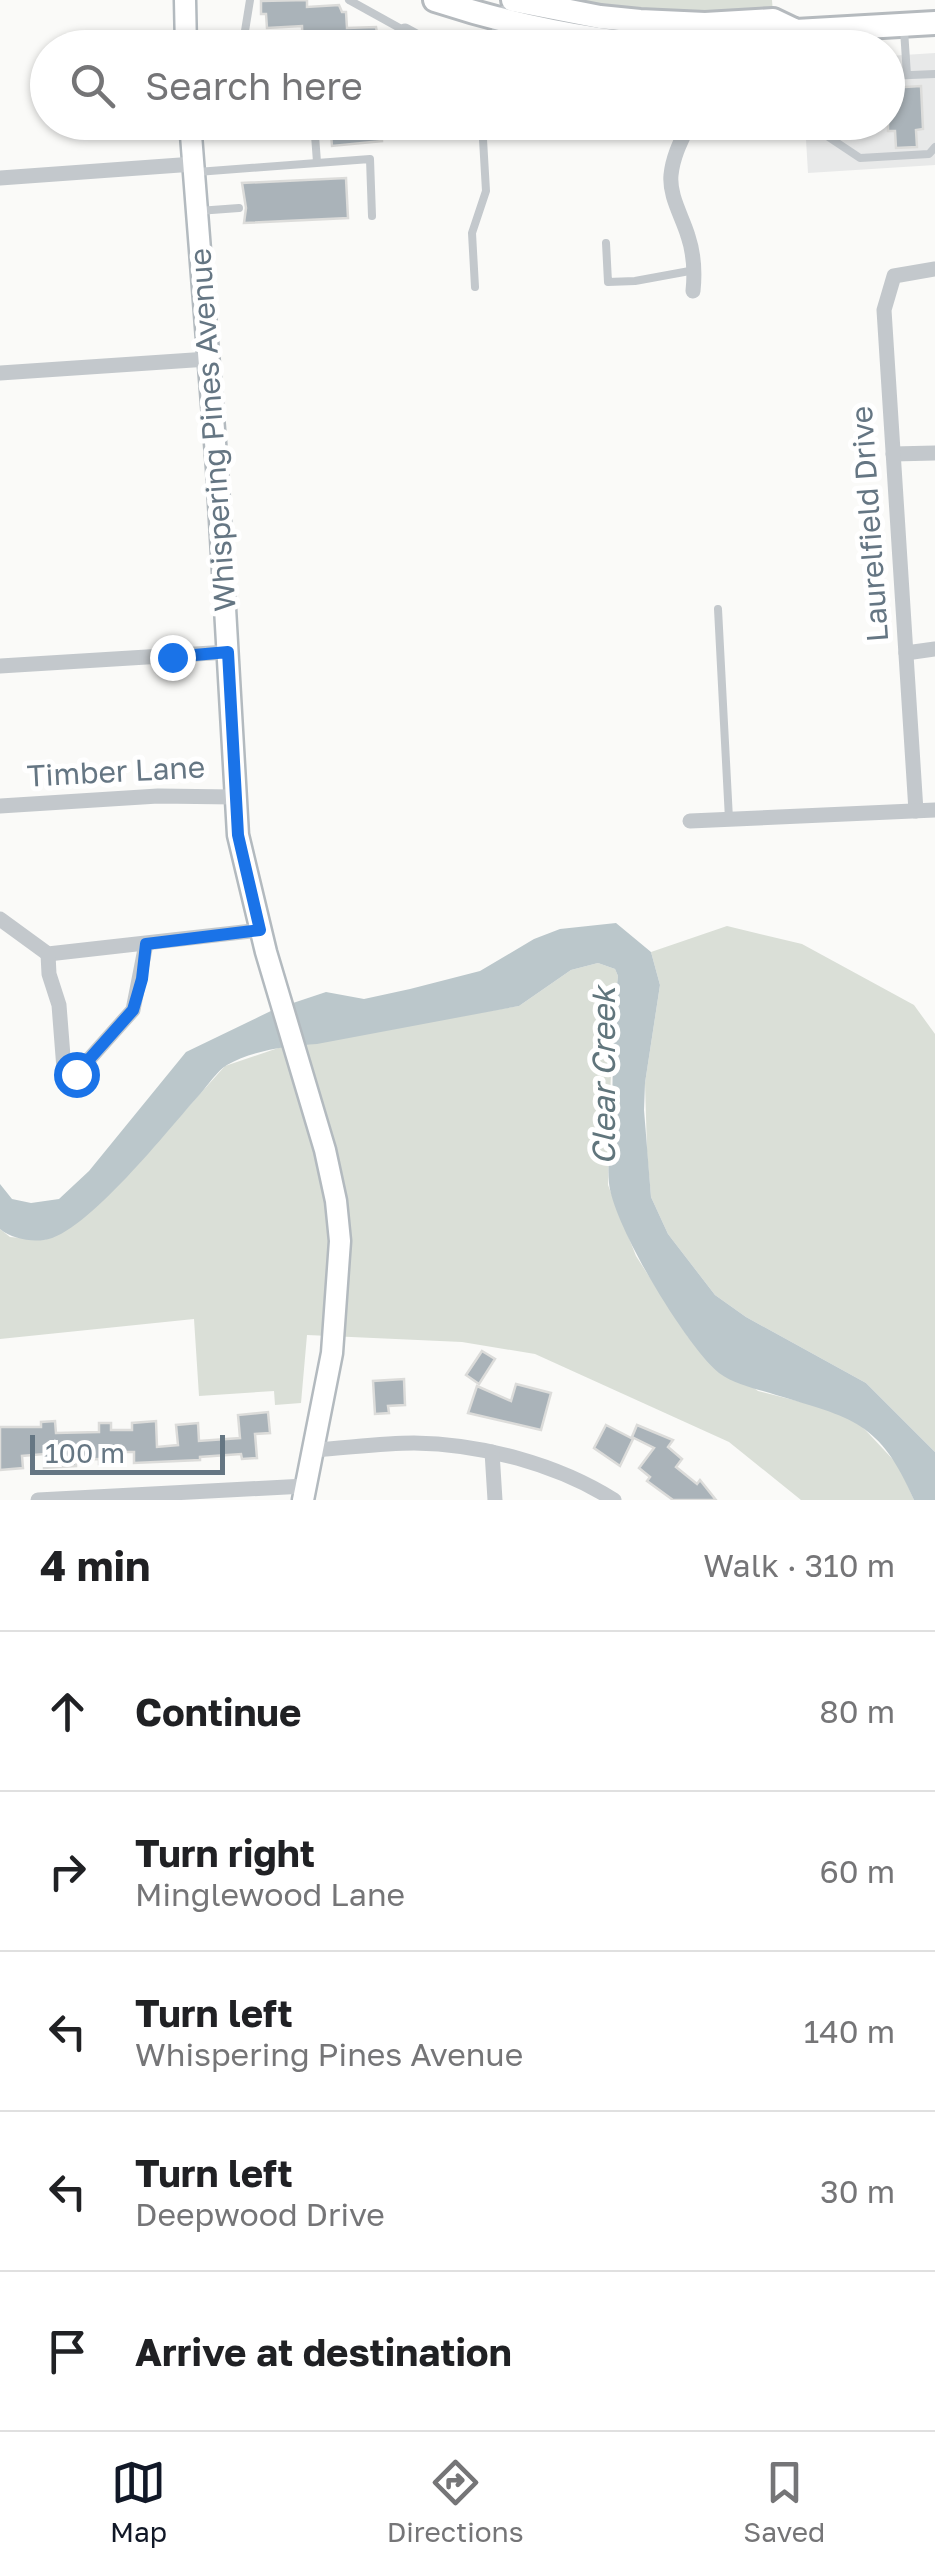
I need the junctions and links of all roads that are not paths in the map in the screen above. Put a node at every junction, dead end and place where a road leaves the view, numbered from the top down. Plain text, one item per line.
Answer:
1 (185, 0) edge
2 (250, 0) edge
3 (349, 0) edge
4 (435, 0) edge
5 (508, 7) edge
6 (935, 23) edge
7 (904, 25) junction
8 (186, 30) edge
9 (245, 30) edge
10 (403, 30) edge
11 (571, 30) edge
12 (671, 30) edge
13 (731, 30) edge
14 (794, 30) edge
15 (814, 30) edge
16 (904, 30) edge
17 (905, 50) edge
18 (935, 74) edge
19 (906, 75) joint
20 (192, 140) edge
21 (315, 140) edge
22 (483, 140) edge
23 (682, 140) edge
24 (834, 140) edge
25 (935, 147) edge
26 (317, 162) junction
27 (194, 168) junction
28 (0, 178) edge
29 (239, 208) dead end
30 (198, 211) junction
31 (372, 216) dead end
32 (606, 242) dead end
33 (935, 269) edge
34 (695, 270) junction
35 (475, 287) dead end
36 (693, 291) dead end
37 (208, 359) junction
38 (0, 372) edge
39 (935, 453) edge
40 (893, 454) junction
41 (718, 608) dead end
42 (935, 650) edge
43 (228, 652) junction
44 (906, 653) junction
45 (0, 666) edge
46 (234, 796) junction
47 (0, 806) edge
48 (935, 810) edge
49 (916, 811) junction
50 (729, 820) junction
51 (690, 821) dead end
52 (0, 919) edge
53 (260, 930) junction
54 (146, 944) junction
55 (48, 954) junction
56 (313, 1450) junction
57 (492, 1452) junction
58 (304, 1493) edge
59 (40, 1500) edge
60 (494, 1500) edge
61 (614, 1500) edge

1 - 8 main road
2 - 9 lane
3 - 10 lane
4 - 5 main road
5 - 11 main road
5 - 12 main road
6 - 7 main road
7 - 15 main road
7 - 16 lane
13 - 14 main road
17 - 19 lane
18 - 19 lane
20 - 27 main road, Whispering Pines Avenue
21 - 26 lane
22 - 35 lane
23 - 34 street
24 - 25 lane
26 - 27 lane
26 - 31 lane
27 - 28 street
27 - 30 main road, Whispering Pines Avenue
29 - 30 lane
30 - 37 main road, Whispering Pines Avenue
32 - 34 lane
33 - 40 street, Laurelfield Drive
34 - 36 street
37 - 38 street
37 - 43 main road, Whispering Pines Avenue
39 - 40 street
40 - 44 street, Laurelfield Drive
41 - 50 lane
42 - 44 street
43 - 45 street
43 - 46 main road, Whispering Pines Avenue
44 - 49 street, Laurelfield Drive
46 - 47 street, Timber Lane
46 - 53 main road, Whispering Pines Avenue
48 - 49 street
49 - 50 street
50 - 51 street
52 - 55 street
53 - 54 street
53 - 56 main road, Whispering Pines Avenue
54 - 55 street
54 - 55 street
56 - 57 street
56 - 58 main road, Whispering Pines Avenue
57 - 60 street
57 - 61 street
58 - 59 street

